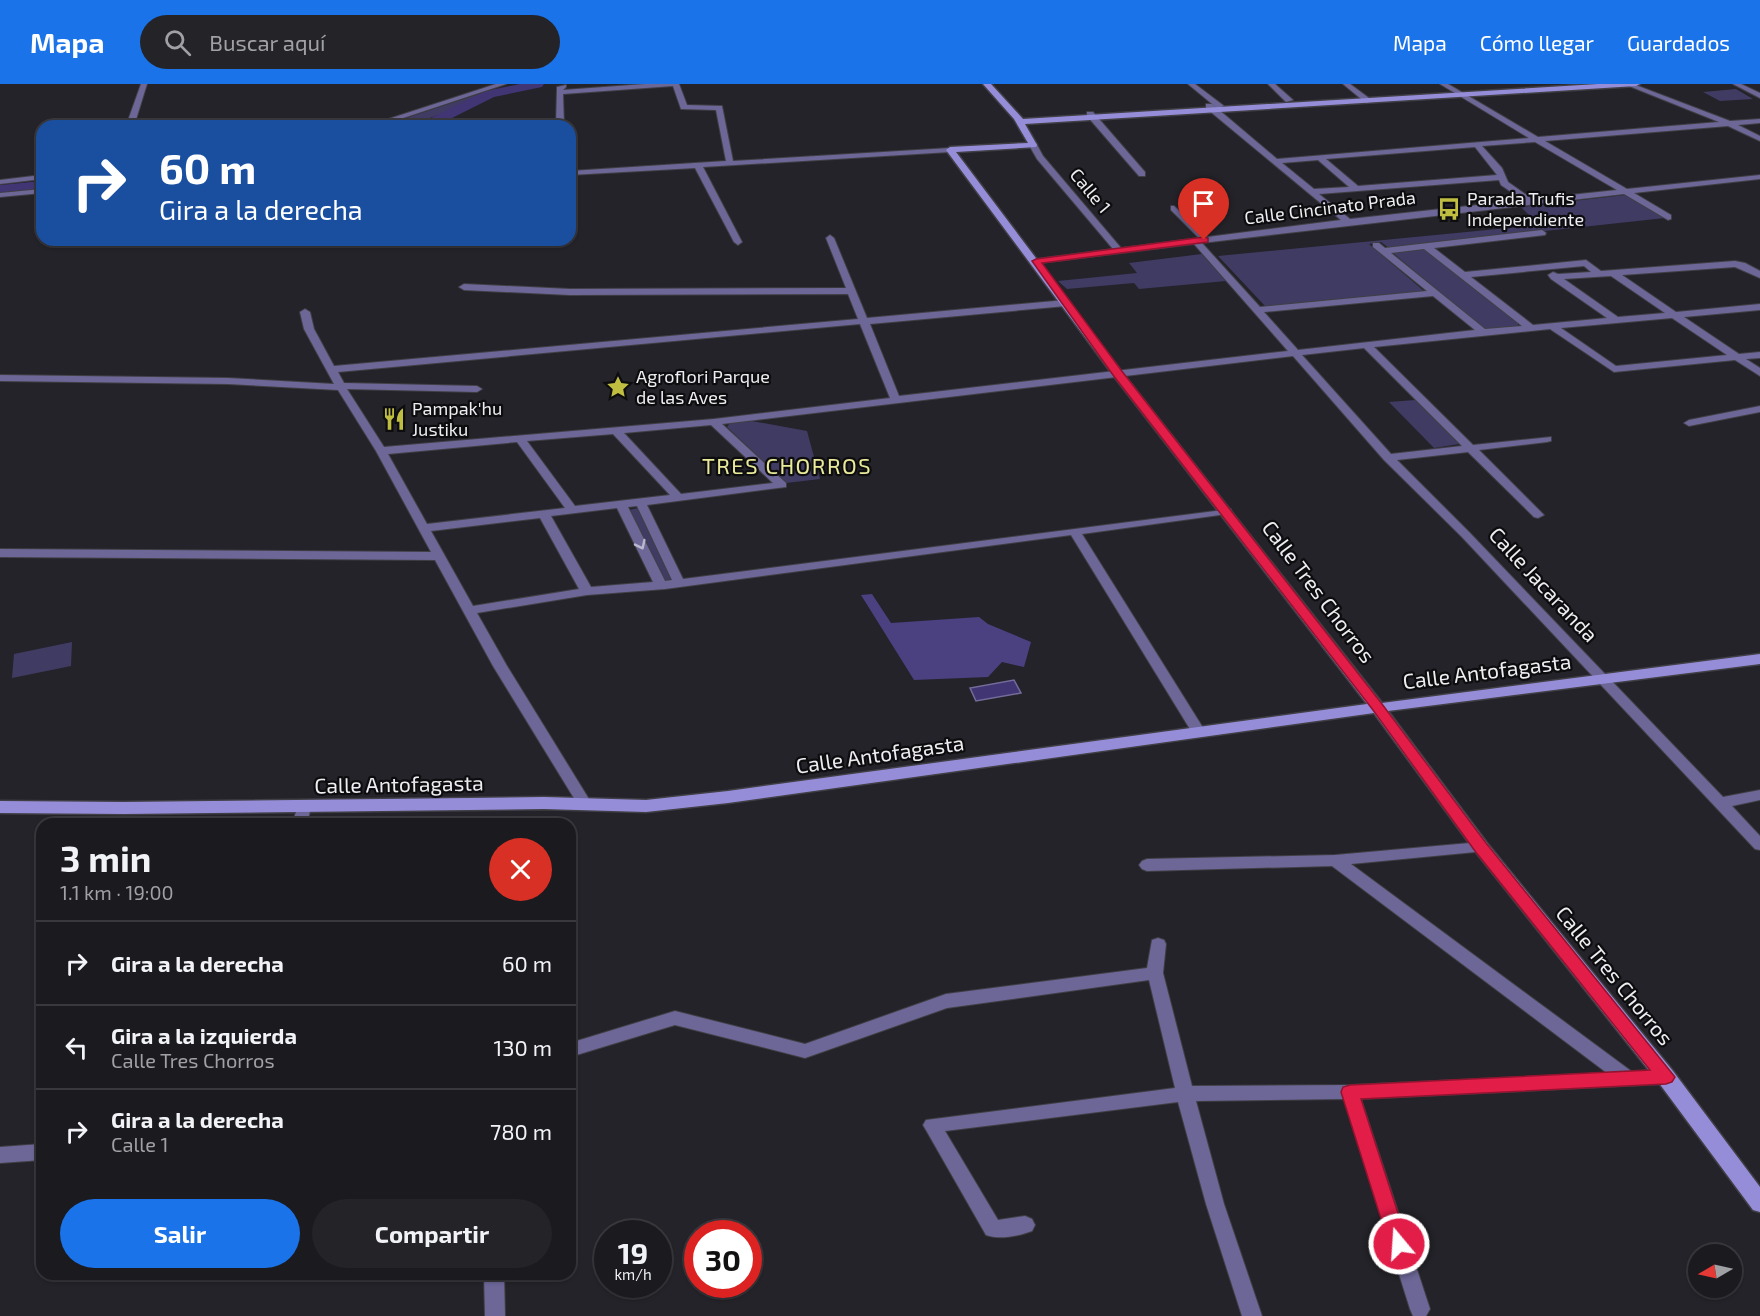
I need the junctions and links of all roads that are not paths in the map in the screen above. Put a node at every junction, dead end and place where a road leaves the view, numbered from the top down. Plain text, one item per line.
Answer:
1 (144, 84) edge
2 (503, 84) edge
3 (572, 84) edge
4 (676, 84) edge
5 (987, 84) edge
6 (1191, 84) edge
7 (1270, 84) edge
8 (1346, 84) edge
9 (1443, 84) edge
10 (1551, 84) edge
11 (1627, 84) edge
12 (1636, 84) edge
13 (1736, 84) edge
14 (559, 90) junction
15 (1456, 93) junction
16 (1760, 96) edge
17 (1365, 98) junction
18 (1289, 100) junction
19 (1217, 107) junction
20 (1091, 116) junction
21 (132, 120) edge
22 (390, 120) edge
23 (560, 120) edge
24 (1018, 120) junction
25 (1760, 121) edge
26 (1730, 124) junction
27 (1760, 138) edge
28 (1538, 140) junction
29 (1033, 145) junction
30 (1477, 145) junction
31 (950, 150) junction
32 (1319, 157) junction
33 (1276, 160) junction
34 (730, 163) junction
35 (698, 165) junction
36 (576, 173) edge
37 (1142, 174) dead end
38 (1502, 177) junction
39 (1760, 177) edge
40 (36, 178) edge
41 (0, 182) edge
42 (1358, 189) junction
43 (36, 192) edge
44 (1313, 192) junction
45 (1626, 192) junction
46 (0, 195) edge
47 (1530, 202) junction
48 (1174, 208) dead end
49 (1668, 217) dead end
50 (1348, 222) junction
51 (1542, 233) dead end
52 (830, 238) dead end
53 (1200, 240) junction
54 (738, 242) dead end
55 (1426, 246) junction
56 (1119, 251) junction
57 (1036, 261) junction
58 (1542, 267) junction
59 (1613, 273) junction
60 (1599, 274) junction
61 (1463, 275) junction
62 (1760, 276) edge
63 (1554, 277) junction
64 (464, 287) dead end
65 (850, 291) junction
66 (1434, 293) junction
67 (1066, 303) junction
68 (1760, 307) edge
69 (1259, 310) junction
70 (305, 312) dead end
71 (1676, 315) junction
72 (1617, 321) junction
73 (862, 322) junction
74 (1554, 327) junction
75 (1531, 328) junction
76 (1483, 332) junction
77 (1367, 346) junction
78 (1298, 353) junction
79 (1760, 355) edge
80 (1737, 357) junction
81 (333, 369) junction
82 (1117, 372) junction
83 (1760, 373) edge
84 (0, 378) edge
85 (341, 387) junction
86 (477, 389) dead end
87 (895, 398) junction
88 (1760, 409) edge
89 (714, 422) junction
90 (1689, 423) dead end
91 (616, 431) junction
92 (520, 439) junction
93 (1546, 439) dead end
94 (1467, 448) junction
95 (381, 451) junction
96 (1388, 458) junction
97 (679, 498) junction
98 (641, 503) junction
99 (621, 505) junction
100 (573, 511) junction
101 (1227, 511) junction
102 (544, 514) junction
103 (1538, 515) dead end
104 (423, 528) junction
105 (1075, 532) junction
106 (0, 553) edge
107 (439, 556) junction
108 (679, 583) junction
109 (661, 585) junction
110 (587, 591) junction
111 (470, 610) junction
112 (1760, 659) edge
113 (1602, 678) junction
114 (1377, 707) junction
115 (1198, 730) junction
116 (1760, 795) edge
117 (1721, 803) junction
118 (585, 804) junction
119 (0, 807) edge
120 (304, 807) junction
121 (301, 818) edge
122 (1760, 844) edge
123 (1481, 847) junction
124 (1335, 860) junction
125 (1147, 865) dead end
126 (1158, 944) dead end
127 (1155, 973) junction
128 (576, 1048) edge
129 (1666, 1077) junction
130 (1628, 1078) junction
131 (1350, 1092) junction
132 (1185, 1094) junction
133 (36, 1152) edge
134 (0, 1155) edge
135 (1760, 1203) edge
136 (1025, 1225) dead end
137 (494, 1280) edge
138 (1420, 1309) dead end
139 (495, 1316) edge
140 (1252, 1316) edge

1 - 21 street
2 - 22 street
3 - 14 street
4 - 14 street
4 - 34 street
5 - 24 main road, Calle 1
6 - 19 street
7 - 18 street
8 - 17 street
9 - 15 street
10 - 15 main road
11 - 12 main road
11 - 15 main road
11 - 26 street
13 - 16 street
14 - 23 street
15 - 17 main road
15 - 28 street
17 - 18 main road
17 - 19 main road
18 - 19 main road
19 - 20 main road
19 - 33 street
20 - 24 main road
20 - 37 street
24 - 29 main road, Calle 1
25 - 26 street
26 - 27 street
26 - 28 street
28 - 30 street
28 - 45 street
29 - 31 main road
29 - 56 street, Calle 1
30 - 32 street
30 - 38 street
31 - 34 street
31 - 57 main road, Calle Tres Chorros
32 - 33 street
32 - 42 street
33 - 44 street
34 - 35 street
35 - 36 street
35 - 54 street
38 - 42 street
38 - 47 street
39 - 45 street, Calle Cincinato Prada
40 - 41 street
42 - 44 street
43 - 46 street
44 - 50 street
45 - 47 street, Calle Cincinato Prada
45 - 49 street
47 - 50 street, Calle Cincinato Prada
48 - 53 street, Calle Jacaranda
50 - 53 street, Calle Cincinato Prada
51 - 55 street
52 - 65 street
53 - 56 street, Calle Cincinato Prada
53 - 69 street, Calle Jacaranda
55 - 61 street
55 - 66 street
56 - 57 street
57 - 67 main road, Calle Tres Chorros
58 - 60 street
58 - 61 street
58 - 63 street
59 - 60 street
59 - 62 street
59 - 71 street
60 - 63 street
61 - 75 street
63 - 72 street
64 - 65 street
65 - 73 street
66 - 69 street
66 - 76 street
67 - 73 street
67 - 82 main road, Calle Tres Chorros
68 - 71 street
69 - 78 street, Calle Jacaranda
70 - 81 street
71 - 72 street
71 - 80 street
72 - 74 street
73 - 81 street
73 - 87 street
74 - 75 street
74 - 80 street
75 - 76 street
76 - 77 street
77 - 78 street
77 - 94 street
78 - 82 street
78 - 96 street, Calle Jacaranda
79 - 80 street
80 - 83 street
81 - 85 street
82 - 87 street
82 - 101 main road, Calle Tres Chorros
84 - 85 street
85 - 86 street
85 - 95 street
87 - 89 street
88 - 90 street
89 - 91 street
89 - 97 street
91 - 92 street
91 - 97 street
92 - 95 street
92 - 100 street
93 - 94 street
94 - 96 street
94 - 103 street
95 - 104 street
96 - 113 street, Calle Jacaranda
97 - 98 street
98 - 99 street
98 - 108 street
99 - 100 street
99 -> 109 street
100 - 102 street
101 - 105 street
101 - 114 main road, Calle Tres Chorros
102 - 104 street
102 - 110 street
104 - 107 street
105 - 108 street
105 - 115 street
106 - 107 street
107 - 111 street
108 - 109 street
109 - 110 street
110 - 111 street
111 - 118 street
112 - 113 main road, Calle Antofagasta
113 - 114 main road, Calle Antofagasta
113 - 117 street, Calle Jacaranda
114 - 115 main road, Calle Antofagasta
114 - 123 main road, Calle Tres Chorros
115 - 118 main road, Calle Antofagasta
116 - 117 street
117 - 122 street, Calle Jacaranda
118 - 120 main road, Calle Antofagasta
119 - 120 main road, Calle Antofagasta
120 - 121 street
123 - 124 street
123 - 129 main road, Calle Tres Chorros
124 - 125 street
124 - 130 street
126 - 127 street
127 - 128 street
127 - 132 street
129 - 130 street
129 - 135 main road, Calle Tres Chorros
130 - 131 street
131 - 132 street
131 - 138 street
132 - 136 street
132 - 140 street
133 - 134 street
137 - 139 street

